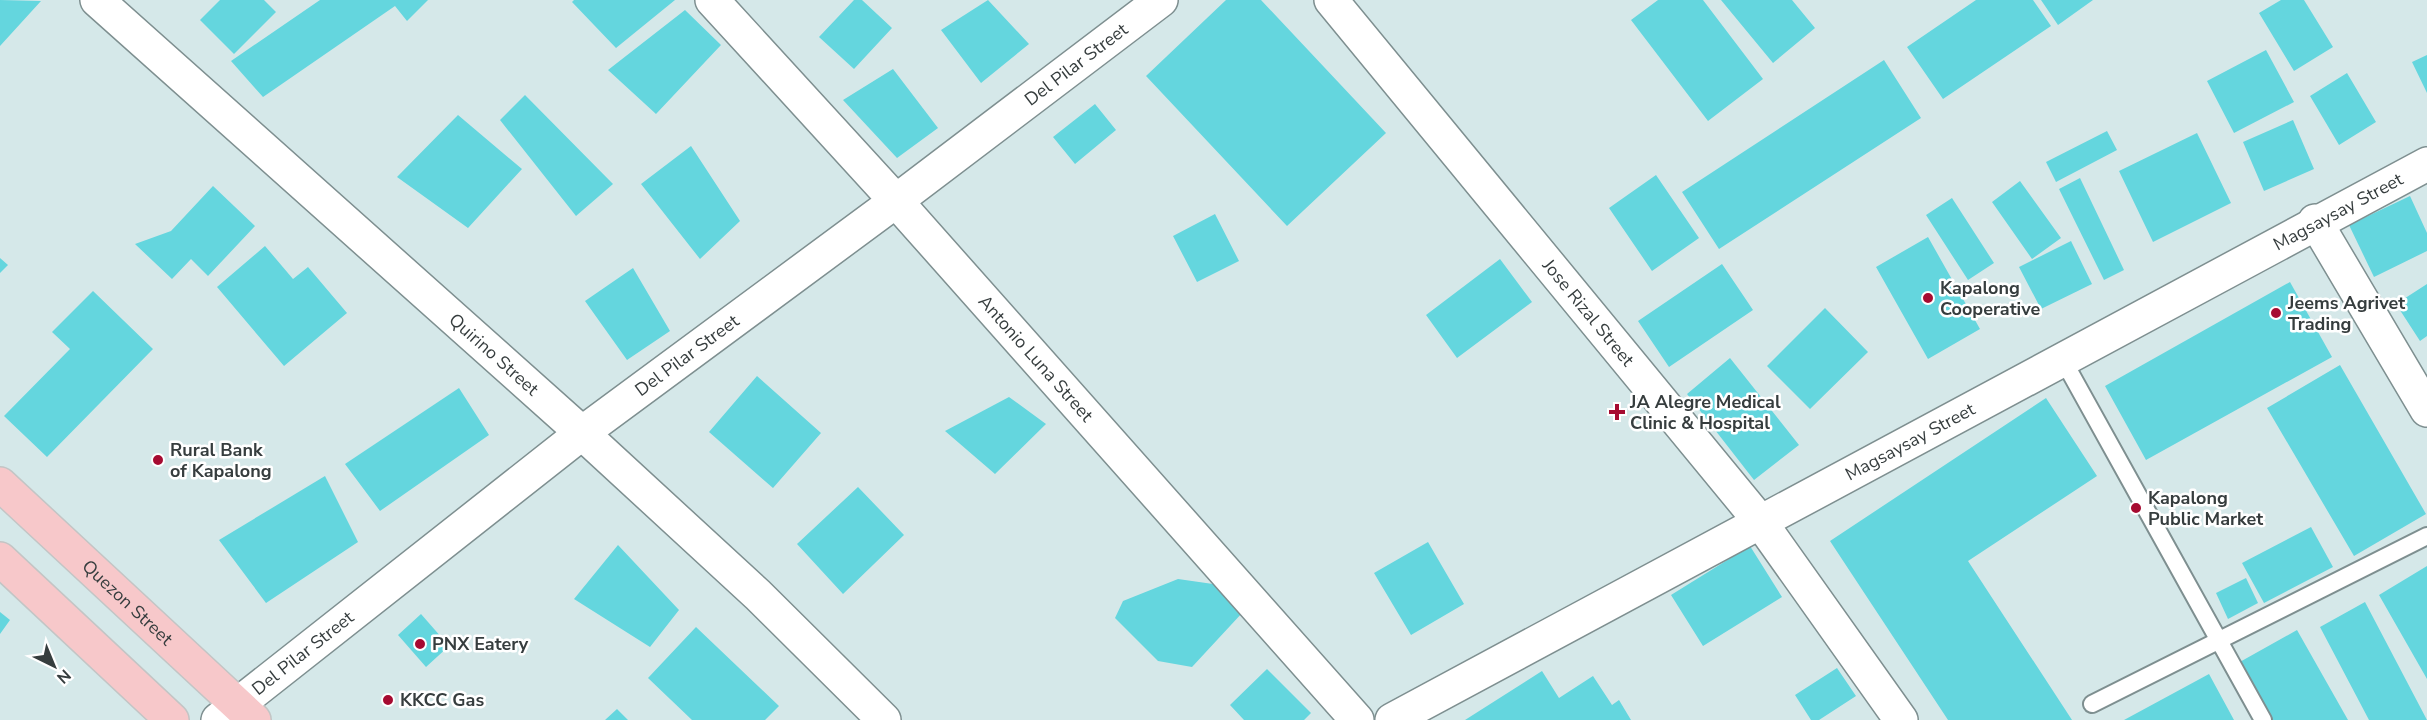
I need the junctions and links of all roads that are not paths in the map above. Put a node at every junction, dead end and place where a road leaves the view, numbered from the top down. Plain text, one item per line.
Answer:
1 (97, 0) edge
2 (712, 0) edge
3 (1161, 0) edge
4 (1330, 0) edge
5 (2427, 164) edge
6 (896, 201) junction
7 (2315, 221) junction
8 (2062, 358) junction
9 (2427, 410) edge
10 (582, 433) junction
11 (0, 484) edge
12 (1759, 520) junction
13 (2427, 536) edge
14 (0, 559) edge
15 (2219, 640) junction
16 (2092, 704) dead end
17 (236, 714) edge
18 (172, 720) edge
19 (884, 720) edge
20 (1357, 720) edge
21 (1392, 720) edge
22 (1901, 720) edge
23 (2264, 720) edge

1 - 10 street, Quirino Street
2 - 6 street, Antonio Luna Street
3 - 6 street, Del Pilar Street
4 - 12 street, Jose Rizal Street
5 - 7 street, Magsaysay Street
6 - 10 street, Del Pilar Street
6 - 20 street, Antonio Luna Street
7 - 8 street, Magsaysay Street
7 - 9 street
8 - 12 street, Magsaysay Street
8 - 15 lane
10 - 17 street, Del Pilar Street
10 - 19 street, Quirino Street
11 - 17 highway, Quezon Street
12 - 21 street, Magsaysay Street
12 - 22 street, Jose Rizal Street
13 - 15 lane
14 - 18 highway
15 - 16 lane
15 - 23 lane

